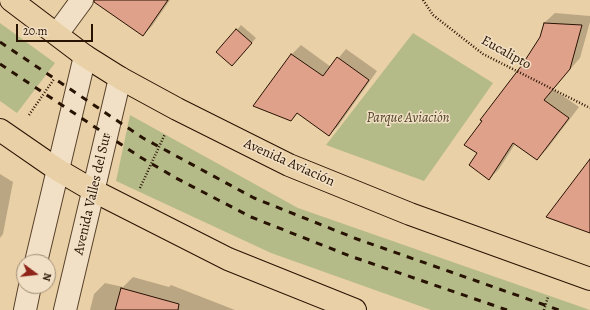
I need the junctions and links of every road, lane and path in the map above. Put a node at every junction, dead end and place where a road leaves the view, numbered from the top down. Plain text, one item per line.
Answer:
1 (11, 0) edge
2 (82, 0) edge
3 (423, 0) edge
4 (56, 34) junction
5 (85, 56) junction
6 (54, 78) dead end
7 (120, 78) junction
8 (590, 108) edge
9 (28, 115) dead end
10 (0, 130) edge
11 (165, 134) dead end
12 (58, 170) junction
13 (94, 191) junction
14 (138, 192) dead end
15 (38, 254) edge
16 (590, 279) edge
17 (28, 294) edge
18 (548, 297) dead end
19 (25, 310) edge
20 (65, 310) edge
21 (354, 310) edge
22 (544, 310) edge

1 - 4 main road, Avenida Aviación
2 - 4 street
3 - 8 path, Eucalipto
4 - 5 main road, Avenida Aviación
5 - 7 main road, Avenida Aviación
5 - 12 street
6 - 9 path
7 - 13 street, Avenida Valles del Sur
7 - 16 main road, Avenida Aviación
10 - 12 main road
11 - 14 path
12 - 13 main road
12 - 15 street
13 - 20 street, Avenida Valles del Sur
13 - 21 main road
17 - 19 street
18 - 22 path

